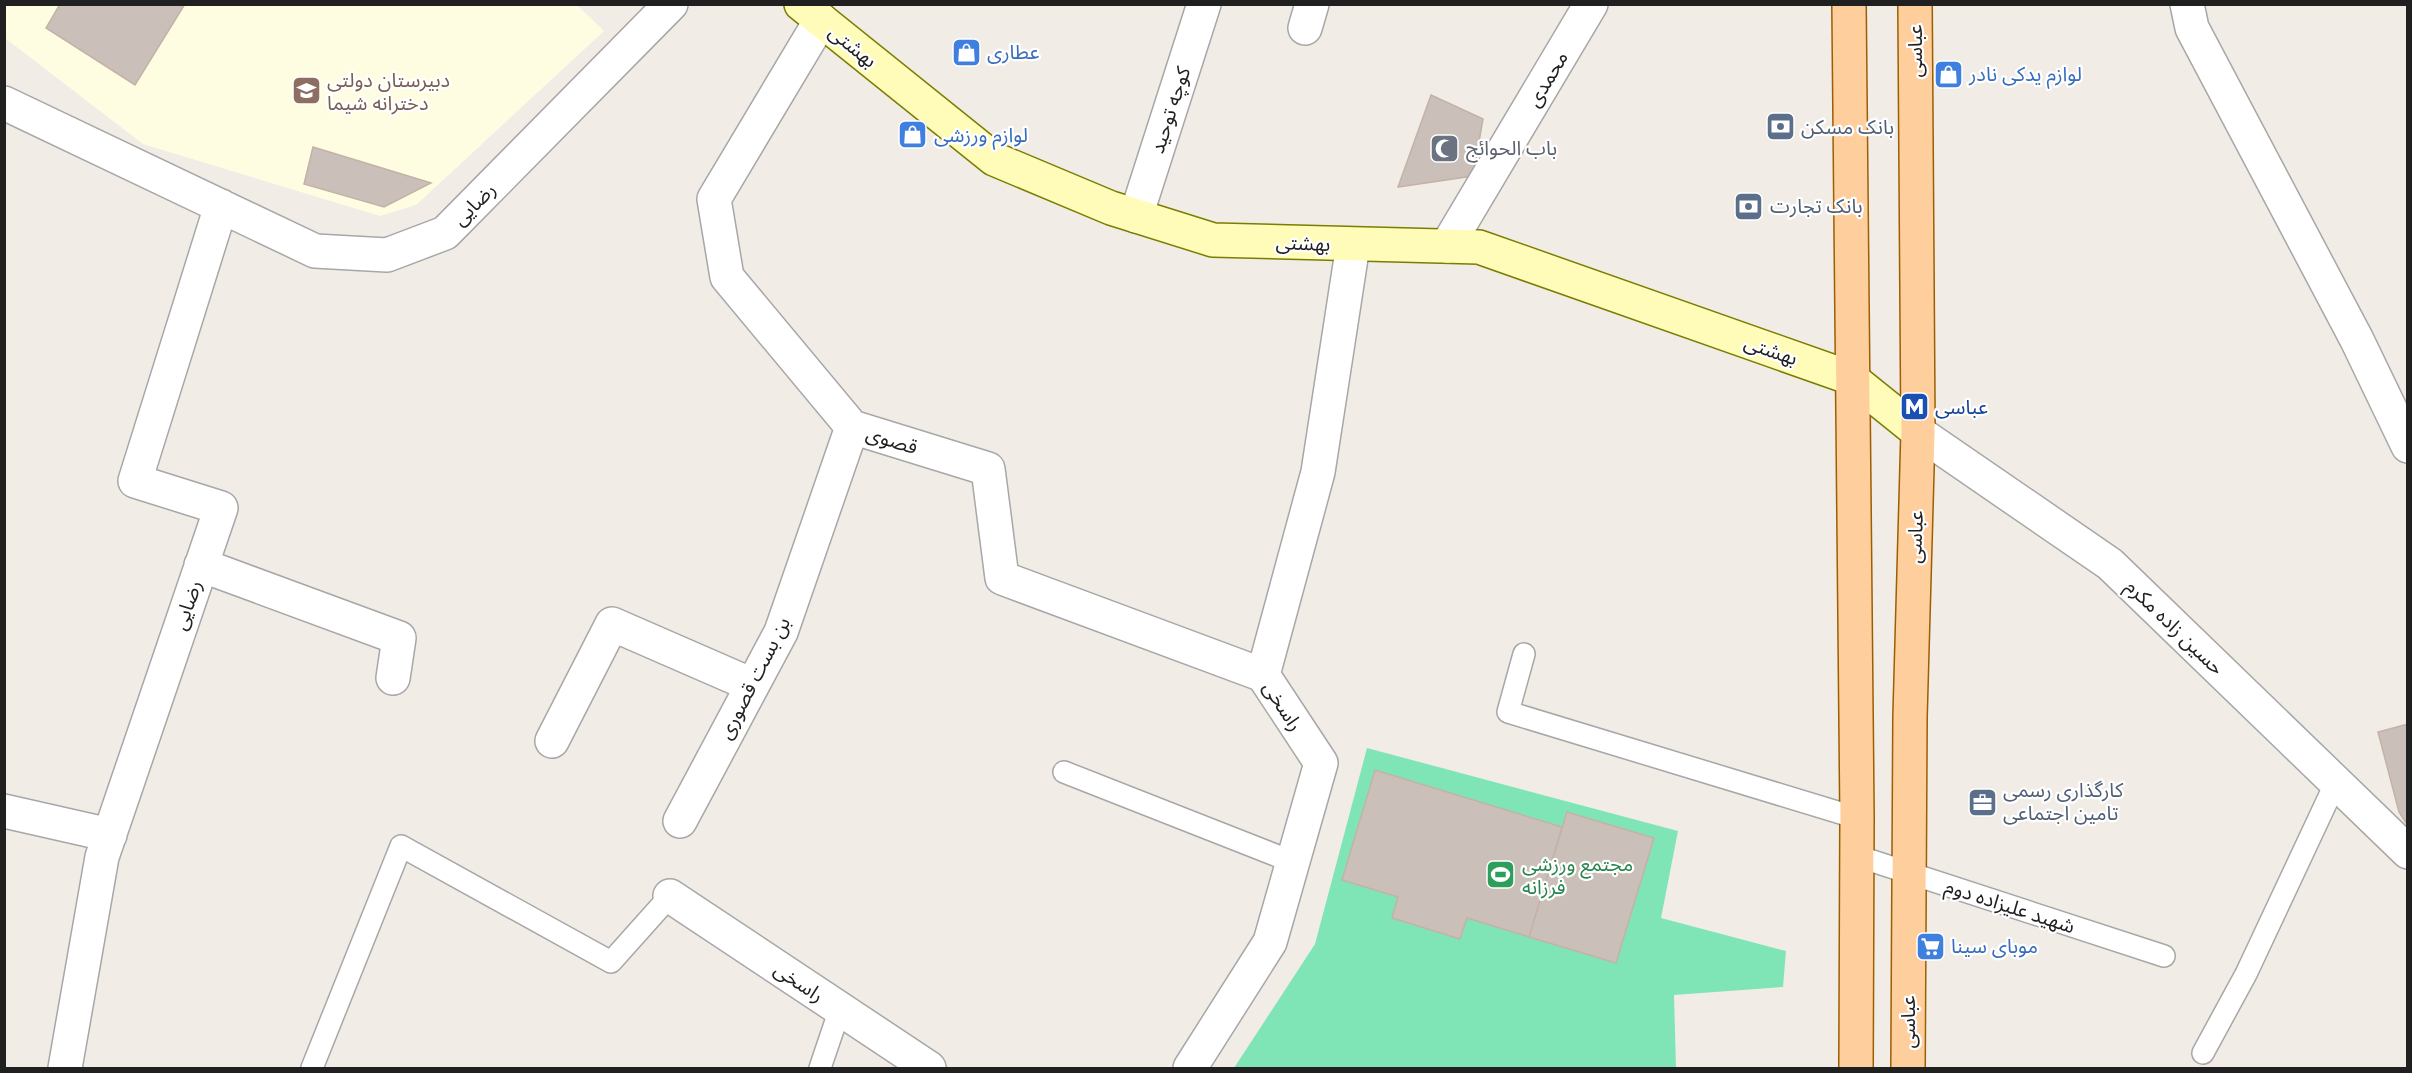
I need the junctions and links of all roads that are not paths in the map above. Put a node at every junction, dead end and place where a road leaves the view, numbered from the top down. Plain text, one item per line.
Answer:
1 (671, 4) edge
2 (1204, 4) edge
3 (1592, 4) edge
4 (1849, 4) edge
5 (1915, 4) edge
6 (2187, 4) edge
7 (811, 12) edge
8 (4, 104) edge
9 (221, 206) junction
10 (1136, 216) junction
11 (1353, 245) junction
12 (1447, 246) junction
13 (1851, 378) junction
14 (852, 427) junction
15 (1918, 432) junction
16 (2408, 446) edge
17 (201, 565) junction
18 (1524, 654) dead end
19 (1263, 675) junction
20 (393, 678) dead end
21 (752, 685) junction
22 (552, 741) dead end
23 (1064, 772) dead end
24 (2336, 782) junction
25 (4, 811) edge
26 (1857, 818) junction
27 (680, 821) dead end
28 (110, 835) junction
29 (2408, 852) edge
30 (1857, 856) junction
31 (1293, 862) junction
32 (1908, 872) junction
33 (670, 896) joint
34 (2164, 956) dead end
35 (840, 1010) junction
36 (2203, 1053) dead end
37 (65, 1068) edge
38 (312, 1068) edge
39 (820, 1068) edge
40 (929, 1068) edge
41 (1190, 1068) edge
42 (1856, 1068) edge
43 (1908, 1068) edge

1 - 9 street, رضایی
2 - 10 street, کوچه توحید
3 - 12 street, محمدی
4 - 13 main road
5 - 15 main road, عباسى
6 - 16 street
7 - 10 main road, بهشتی
7 - 14 street, قصوی
8 - 9 street, رضایی
9 - 17 street, رضایی
10 - 11 main road, بهشتی
11 - 12 main road, بهشتی
11 - 19 street, راسخی
12 - 13 main road, بهشتی
13 - 15 main road, بهشتی
13 - 26 main road
14 - 19 street, قصوی
14 - 21 street, بن بست قصوری
15 - 24 street, حسین زاده مکرم
15 - 32 main road, عباسى
17 - 20 street
17 - 28 street, رضایی
18 - 26 lane
19 - 31 street, راسخی
21 - 22 street
21 - 27 street, بن بست قصوری
23 - 31 lane
24 - 29 street, حسین زاده مکرم
24 - 36 lane
25 - 28 street
26 - 30 main road
28 - 37 street, رضایی
30 - 32 lane, شهید علیزاده دوم
30 - 42 main road
31 - 41 street, راسخی
32 - 34 lane, شهید علیزاده دوم
32 - 43 main road, عباسى
33 - 35 street, راسخی
33 - 38 lane
35 - 39 lane
35 - 40 street, راسخی

